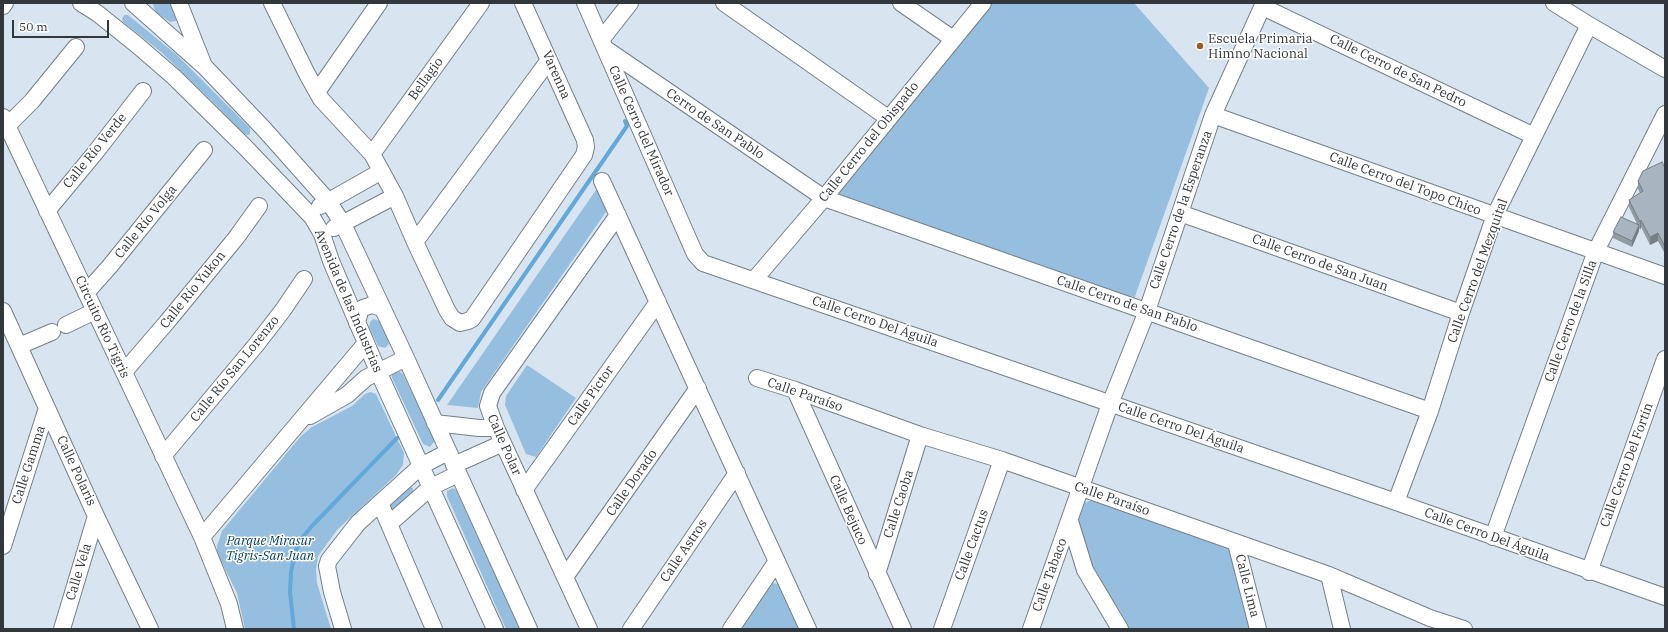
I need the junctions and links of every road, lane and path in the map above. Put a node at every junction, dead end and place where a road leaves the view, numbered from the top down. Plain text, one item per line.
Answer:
1 (5, 3) edge
2 (81, 3) edge
3 (134, 3) edge
4 (179, 3) edge
5 (379, 3) edge
6 (481, 3) edge
7 (523, 3) edge
8 (585, 3) edge
9 (630, 3) edge
10 (724, 3) edge
11 (901, 3) edge
12 (982, 3) edge
13 (1554, 3) edge
14 (274, 4) edge
15 (1263, 5) edge
16 (3, 6) edge
17 (100, 8) edge
18 (1589, 25) junction
19 (953, 39) junction
20 (603, 45) junction
21 (76, 47) dead end
22 (549, 60) junction
23 (205, 67) junction
24 (1665, 69) edge
25 (142, 91) dead end
26 (317, 92) junction
27 (1665, 114) edge
28 (1213, 115) junction
29 (888, 118) junction
30 (5, 122) edge
31 (264, 129) junction
32 (1534, 136) junction
33 (244, 147) junction
34 (204, 150) dead end
35 (372, 154) junction
36 (380, 172) junction
37 (602, 181) dead end
38 (395, 196) junction
39 (824, 198) junction
40 (328, 201) junction
41 (259, 206) dead end
42 (47, 210) junction
43 (308, 212) junction
44 (1180, 213) junction
45 (618, 214) junction
46 (1495, 216) junction
47 (343, 224) junction
48 (322, 234) junction
49 (415, 242) junction
50 (1596, 251) junction
51 (698, 259) joint
52 (1665, 276) edge
53 (304, 279) dead end
54 (754, 280) junction
55 (86, 292) junction
56 (658, 302) junction
57 (382, 308) junction
58 (3, 311) edge
59 (95, 311) junction
60 (1147, 311) junction
61 (1461, 313) junction
62 (357, 323) junction
63 (66, 325) dead end
64 (52, 332) dead end
65 (13, 340) edge
66 (366, 343) junction
67 (406, 358) junction
68 (1665, 359) edge
69 (378, 371) junction
70 (124, 372) junction
71 (757, 378) dead end
72 (698, 388) junction
73 (795, 390) junction
74 (1110, 404) junction
75 (47, 408) junction
76 (1430, 411) junction
77 (435, 423) junction
78 (298, 424) junction
79 (496, 428) junction
80 (920, 435) junction
81 (503, 443) junction
82 (163, 456) junction
83 (1002, 460) junction
84 (453, 463) junction
85 (421, 466) junction
86 (737, 473) junction
87 (430, 487) junction
88 (1081, 489) junction
89 (524, 490) junction
90 (1396, 502) junction
91 (380, 503) junction
92 (96, 516) junction
93 (1070, 521) junction
94 (389, 524) junction
95 (202, 537) junction
96 (1494, 537) junction
97 (1236, 543) junction
98 (3, 546) edge
99 (777, 561) junction
100 (1589, 572) junction
101 (877, 574) junction
102 (1329, 576) junction
103 (565, 577) junction
104 (1665, 598) edge
105 (1431, 624) edge
106 (62, 629) edge
107 (150, 629) edge
108 (235, 629) edge
109 (343, 629) edge
110 (434, 629) edge
111 (495, 629) edge
112 (529, 629) edge
113 (590, 629) edge
114 (630, 629) edge
115 (731, 629) edge
116 (808, 629) edge
117 (902, 629) edge
118 (942, 629) edge
119 (1031, 629) edge
120 (1120, 629) edge
121 (1258, 629) edge
122 (1342, 629) edge
123 (1464, 629) edge

1 - 16 street
2 - 17 street, Avenida de las Industrias
3 - 23 street, Avenida de las Industrias
4 - 23 street
5 - 26 street
6 - 35 street, Bellagio
7 - 22 street, Varenna
8 - 20 street, Calle Cerro del Mirador
9 - 20 street
10 - 29 street
11 - 19 street
12 - 19 street, Calle Cerro del Obispado
13 - 18 street
14 - 26 street
15 - 28 street, Calle Cerro de la Esperanza
15 - 32 street, Calle Cerro de San Pedro
17 - 33 street, Avenida de las Industrias
18 - 24 street
18 - 32 street, Calle Cerro del Mezquital
19 - 29 street, Calle Cerro del Obispado
20 - 39 street, Cerro de San Pablo
20 - 51 street, Calle Cerro del Mirador
21 - 30 street
22 - 49 street
22 - 49 street, Varenna
23 - 31 street, Avenida de las Industrias
25 - 42 street, Calle Río Verde
26 - 35 street
27 - 50 street, Calle Cerro de la Silla
28 - 44 street, Calle Cerro de la Esperanza
28 - 46 street, Calle Cerro del Topo Chico
29 - 39 street, Calle Cerro del Obispado
30 - 42 street, Circuito Río Tigris
31 - 33 street
31 - 40 street, Avenida de las Industrias
32 - 46 street, Calle Cerro del Mezquital
33 - 43 street, Avenida de las Industrias
34 - 55 street, Calle Río Volga
35 - 36 street
36 - 38 street
36 - 40 street
37 - 45 street
38 - 47 street
38 - 49 street
39 - 54 street, Calle Cerro del Obispado
39 - 60 street, Calle Cerro de San Pablo
40 - 43 street
40 - 47 street, Avenida de las Industrias
41 - 70 street, Calle Río Yukon
42 - 55 street, Circuito Río Tigris
43 - 48 street, Avenida de las Industrias
44 - 60 street, Calle Cerro de la Esperanza
44 - 61 street, Calle Cerro de San Juan
45 - 56 street
45 - 79 street, Calle Polar
46 - 50 street, Calle Cerro del Topo Chico
46 - 61 street, Calle Cerro del Mezquital
47 - 48 street
47 - 57 street, Avenida de las Industrias
48 - 62 street, Avenida de las Industrias
50 - 52 street, Calle Cerro del Topo Chico
50 - 96 street, Calle Cerro de la Silla
51 - 54 street, Calle Cerro Del Águila
53 - 82 street, Calle Río San Lorenzo
54 - 74 street, Calle Cerro Del Águila
55 - 59 street, Circuito Río Tigris
56 - 72 street
56 - 89 street, Calle Pictor
57 - 62 street
57 - 67 street, Avenida de las Industrias
58 - 65 street, Calle Polaris
59 - 63 street
59 - 70 street, Circuito Río Tigris
60 - 74 street, Calle Cerro de la Esperanza
60 - 76 street, Calle Cerro de San Pablo
61 - 76 street, Calle Cerro del Mezquital
62 - 66 street, Avenida de las Industrias
64 - 65 street
65 - 75 street, Calle Polaris
66 - 69 street, Avenida de las Industrias
66 - 78 street
67 - 69 street
67 - 77 street, Avenida de las Industrias
68 - 100 street, Calle Cerro Del Fortín
69 - 78 street
69 - 85 street, Avenida de las Industrias
70 - 82 street, Circuito Río Tigris
71 - 73 street, Calle Paraíso
72 - 86 street
72 - 103 street, Calle Dorado
73 - 80 street, Calle Paraíso
73 - 101 street, Calle Bejuco
74 - 88 street, Calle Cerro de la Esperanza
74 - 90 street, Calle Cerro Del Águila
75 - 92 street, Calle Polaris
75 - 98 street, Calle Gamma
76 - 90 street, Calle Cerro del Mezquital
77 - 79 street
77 - 84 street, Avenida de las Industrias
78 - 95 street
79 - 81 street, Calle Polar
80 - 83 street, Calle Paraíso
80 - 101 street, Calle Caoba
81 - 84 street
81 - 89 street, Calle Polar
82 - 95 street, Circuito Río Tigris
83 - 88 street, Calle Paraíso
83 - 118 street, Calle Cactus
84 - 85 street
84 - 87 street
84 - 112 street, Avenida de las Industrias
85 - 87 street, Avenida de las Industrias
85 - 91 street
86 - 99 street
86 - 114 street, Calle Astros
87 - 94 street
87 - 111 street, Avenida de las Industrias
88 - 93 street, Calle Tabaco
88 - 97 street, Calle Paraíso
89 - 103 street, Calle Polar
90 - 96 street, Calle Cerro Del Águila
91 - 94 street
91 - 109 street
92 - 106 street, Calle Vela
92 - 107 street, Calle Polaris
93 - 119 street, Calle Tabaco
93 - 120 street
94 - 110 street
95 - 108 street, Circuito Río Tigris
96 - 100 street, Calle Cerro Del Águila
97 - 102 street, Calle Paraíso
97 - 121 street, Calle Lima
99 - 115 street
99 - 116 street
100 - 104 street, Calle Cerro Del Águila
101 - 117 street, Calle Bejuco
102 - 105 street, Calle Paraíso
102 - 122 street
103 - 113 street, Calle Polar
105 - 123 street, Calle Paraíso

